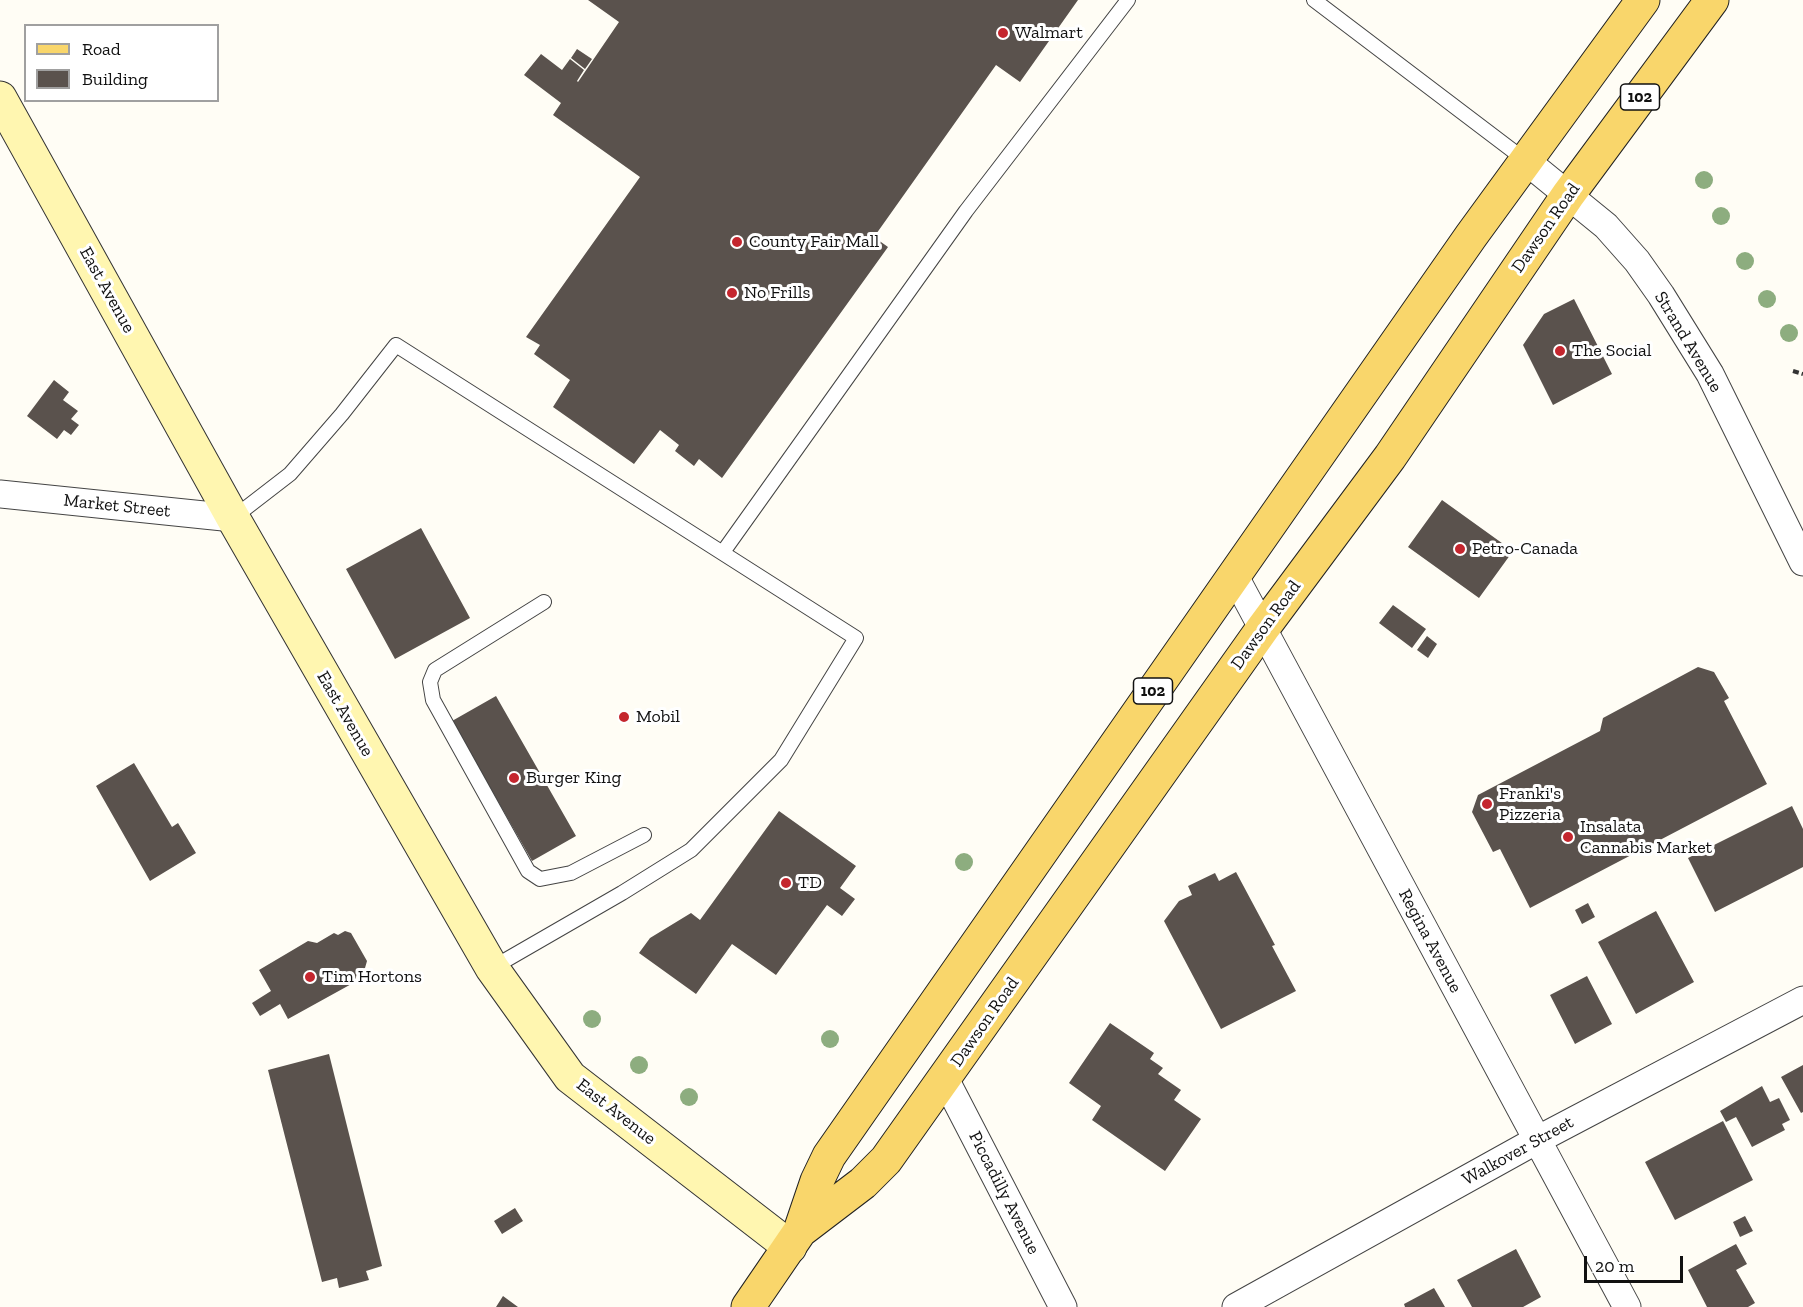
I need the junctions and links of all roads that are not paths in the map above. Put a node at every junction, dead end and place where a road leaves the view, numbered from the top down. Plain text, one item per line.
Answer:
1 (1128, 0) edge
2 (1314, 0) edge
3 (1643, 0) edge
4 (1712, 0) edge
5 (0, 98) edge
6 (1525, 160) junction
7 (1568, 195) junction
8 (0, 494) edge
9 (233, 518) junction
10 (723, 552) junction
11 (1803, 562) edge
12 (1234, 575) junction
13 (544, 602) dead end
14 (1263, 628) junction
15 (644, 835) dead end
16 (492, 968) junction
17 (1803, 999) edge
18 (945, 1078) junction
19 (1537, 1140) junction
20 (795, 1239) junction
21 (748, 1307) edge
22 (1063, 1307) edge
23 (1236, 1307) edge
24 (1627, 1307) edge

1 - 10 lane
2 - 6 lane
3 - 6 main road, Dawson Road / 102
4 - 7 main road, Dawson Road / 102
5 - 9 street, East Avenue
6 - 7 street, Strand Avenue
6 - 12 main road, Dawson Road / 102
7 - 11 street, Strand Avenue
7 - 14 main road, Dawson Road / 102
8 - 9 street, Market Street
9 - 10 lane
9 - 16 street, East Avenue
10 - 16 lane
12 - 14 street, Regina Avenue
12 - 20 main road, Dawson Road / 102
13 - 15 lane
14 - 18 main road, Dawson Road / 102
14 - 19 street, Regina Avenue
16 - 20 street, East Avenue
17 - 19 street, Walkover Street
18 - 20 main road, Dawson Road / 102
18 - 22 street, Piccadilly Avenue
19 - 23 street, Walkover Street
19 - 24 street, Regina Avenue
20 - 21 main road, Dawson Road / 102

